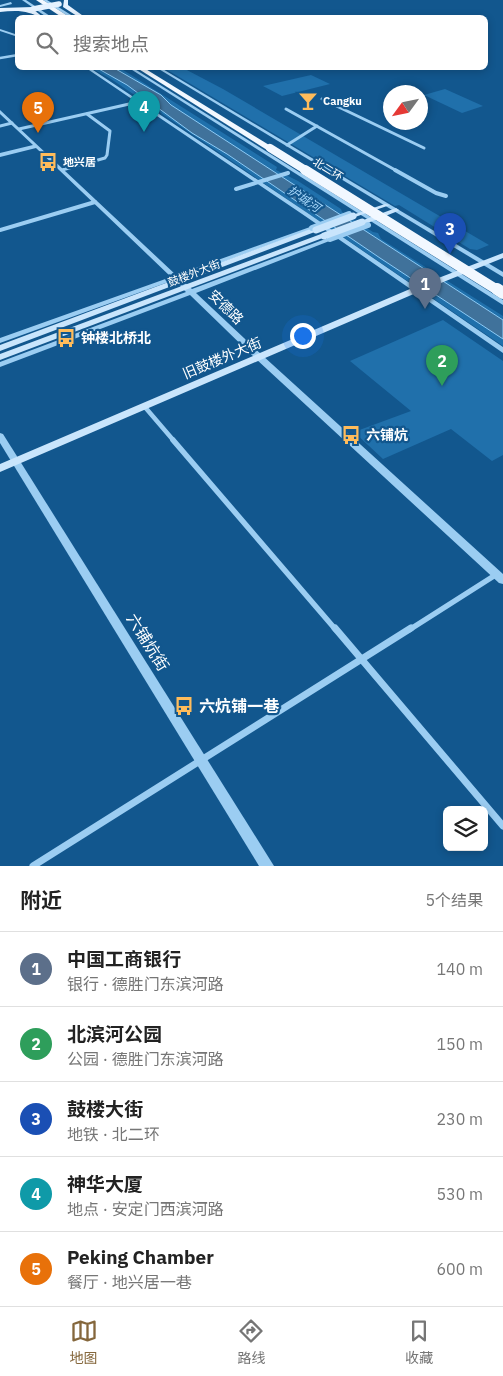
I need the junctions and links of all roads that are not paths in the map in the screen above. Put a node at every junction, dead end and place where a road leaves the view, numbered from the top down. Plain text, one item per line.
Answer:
1 (20, 0) edge
2 (24, 0) edge
3 (32, 0) edge
4 (39, 0) edge
5 (45, 0) edge
6 (67, 0) edge
7 (10, 2) edge
8 (0, 9) edge
9 (18, 10) junction
10 (38, 15) edge
11 (47, 15) edge
12 (55, 15) edge
13 (63, 15) edge
14 (69, 15) edge
15 (79, 15) edge
16 (0, 30) edge
17 (15, 35) edge
18 (15, 56) edge
19 (0, 58) edge
20 (91, 70) edge
21 (134, 70) edge
22 (144, 70) edge
23 (152, 70) edge
24 (163, 70) edge
25 (195, 98) junction
26 (322, 99) dead end
27 (138, 102) junction
28 (286, 109) dead end
29 (0, 111) edge
30 (230, 111) junction
31 (88, 115) junction
32 (219, 122) junction
33 (12, 124) junction
34 (0, 126) edge
35 (317, 126) junction
36 (21, 131) junction
37 (287, 145) junction
38 (36, 146) junction
39 (424, 148) dead end
40 (0, 155) edge
41 (62, 170) junction
42 (291, 172) junction
43 (236, 189) dead end
44 (373, 196) junction
45 (446, 196) dead end
46 (95, 202) junction
47 (384, 204) junction
48 (347, 205) junction
49 (398, 212) junction
50 (362, 218) junction
51 (408, 218) junction
52 (382, 227) junction
53 (0, 230) edge
54 (503, 255) edge
55 (483, 263) junction
56 (451, 275) junction
57 (503, 275) edge
58 (503, 283) edge
59 (183, 285) junction
60 (418, 289) junction
61 (482, 290) junction
62 (503, 293) edge
63 (503, 303) edge
64 (0, 341) edge
65 (0, 348) edge
66 (503, 351) edge
67 (0, 357) edge
68 (259, 357) junction
69 (0, 365) edge
70 (144, 406) junction
71 (0, 436) edge
72 (16, 462) junction
73 (0, 468) edge
74 (500, 577) edge
75 (361, 658) junction
76 (202, 759) junction
77 (503, 826) edge
78 (33, 866) edge
79 (267, 866) edge

1 - 7 main road
2 - 11 street
3 - 12 highway
4 - 13 highway
5 - 14 street
6 - 9 main road, bridge
6 - 15 main road
7 - 8 main road
8 - 9 main road
9 - 10 main road
16 - 17 street
18 - 19 street
20 - 27 street
21 - 32 street
22 - 25 highway, 北二环
23 - 25 highway, 北二环
24 - 30 street
25 - 30 highway
25 - 32 highway
25 - 58 highway, 北二环
25 - 62 highway, 北二环, bridge
26 - 39 street
27 - 31 street
27 - 60 street
28 - 35 street
29 - 33 street, 安德路
30 - 37 street
31 - 36 street
31 - 41 street
32 - 42 street
33 - 34 street
33 - 36 street, 安德路
35 - 37 street
35 - 45 street
36 - 38 street, 安德路
37 - 44 street
38 - 40 street
38 - 41 street, 安德路
41 - 46 street, 安德路
42 - 43 street, bridge
42 - 48 street
44 - 47 street
44 - 48 street
46 - 53 street
46 - 59 street, 安德路
47 - 49 street
47 - 50 main road, 鼓楼外大街
48 - 50 street
49 - 50 main road, 鼓楼外大街
49 - 51 street
50 - 52 street
50 - 59 main road, 鼓楼外大街, bridge
50 - 59 main road, 鼓楼外大街, bridge
51 - 52 street
51 - 55 street
52 - 56 street
54 - 55 main road, 旧鼓楼外大街
55 - 56 main road, 旧鼓楼外大街
55 - 57 street
56 - 60 main road, 旧鼓楼外大街
56 - 61 street
58 - 61 street
59 - 64 street, 鼓楼外大街
59 - 65 main road, 鼓楼外大街
59 - 67 main road, 鼓楼外大街
59 - 68 street, 安德路
59 - 69 street, 鼓楼外大街
60 - 66 street
60 - 68 main road, 旧鼓楼外大街
61 - 63 street
68 - 70 main road, 旧鼓楼外大街
68 - 74 street, 安德路
70 - 72 main road, 旧鼓楼外大街
70 - 75 street
71 - 72 street, 六铺炕街
72 - 73 main road, 旧鼓楼外大街
72 - 76 street, 六铺炕街
74 - 75 street
75 - 76 street
75 - 77 street
76 - 78 street
76 - 79 street, 六铺炕街

